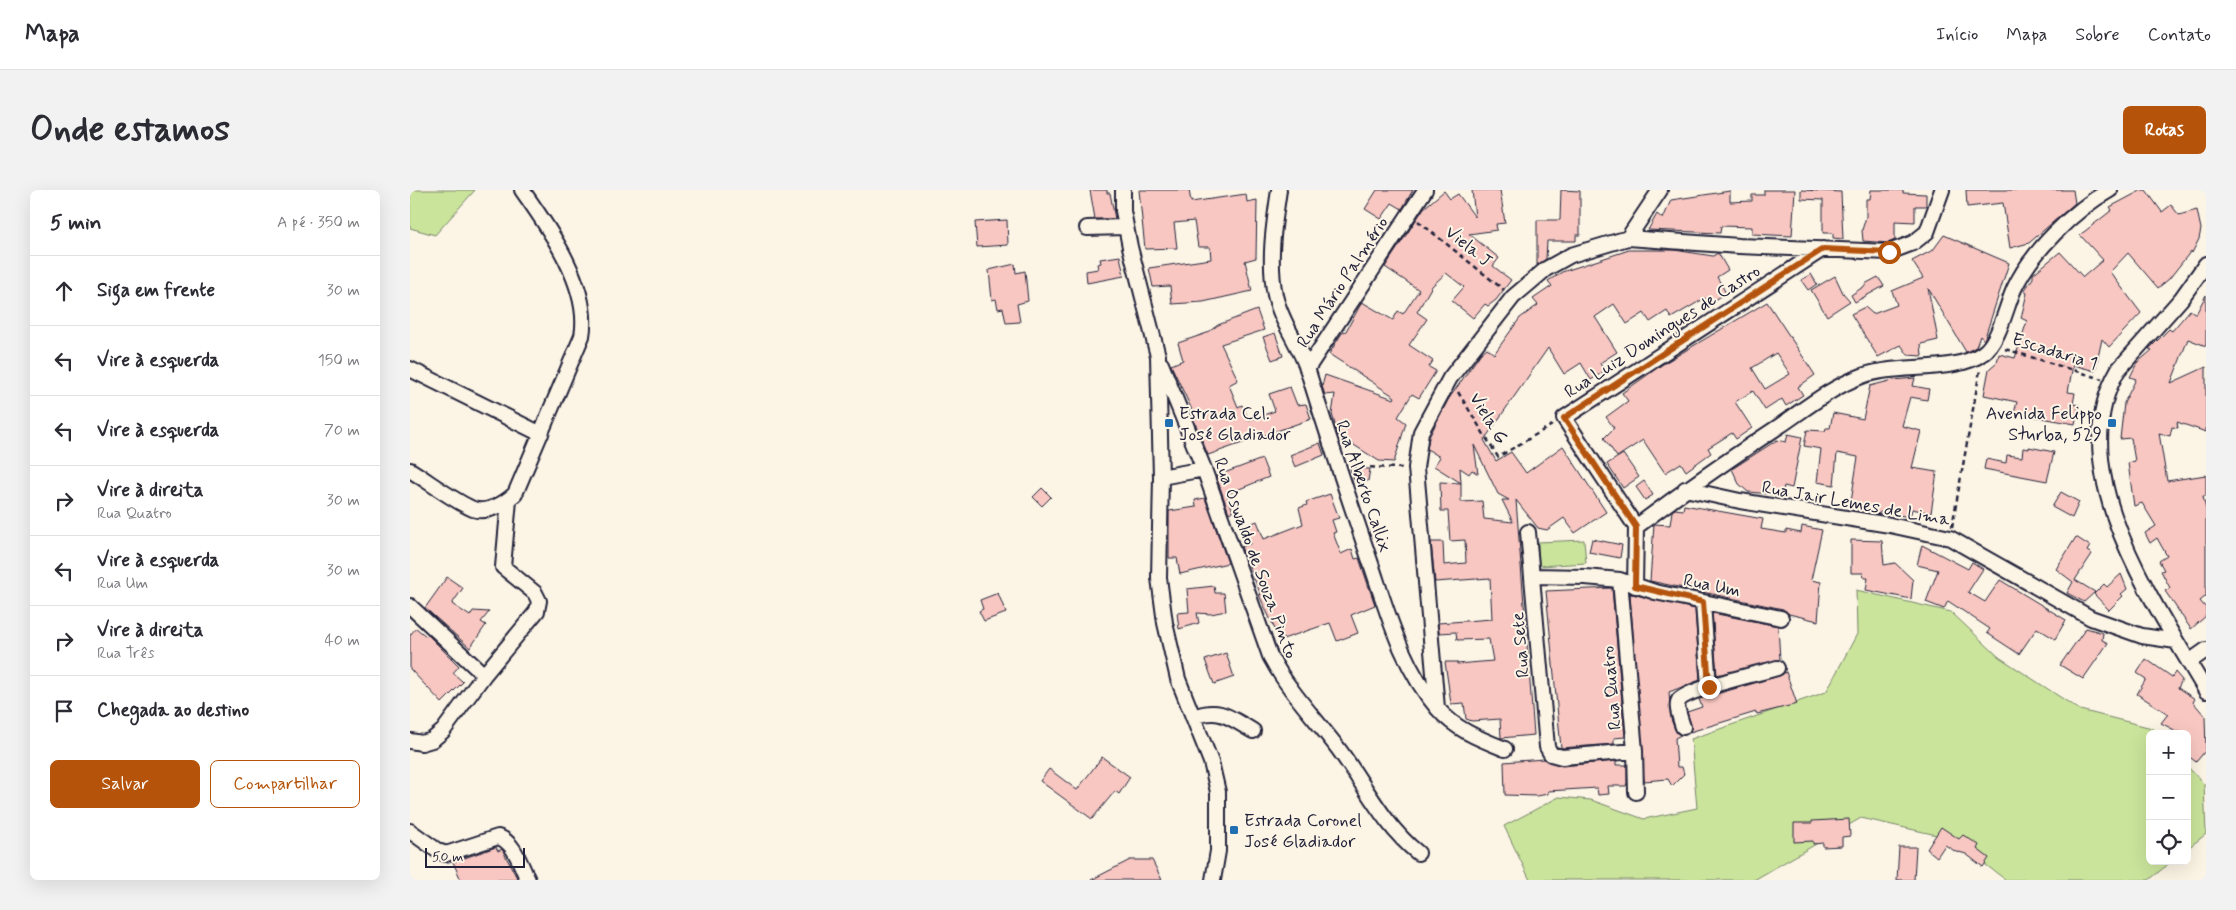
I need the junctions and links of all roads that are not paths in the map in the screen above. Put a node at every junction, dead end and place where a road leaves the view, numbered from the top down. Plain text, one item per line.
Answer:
1 (522, 190) edge
2 (1123, 190) edge
3 (1279, 190) edge
4 (1425, 190) edge
5 (1660, 190) edge
6 (1942, 190) edge
7 (2110, 190) edge
8 (1126, 227) junction
9 (1087, 228) dead end
10 (1628, 238) junction
11 (1823, 249) junction
12 (2206, 264) edge
13 (1158, 356) junction
14 (410, 369) edge
15 (1307, 369) junction
16 (541, 434) junction
17 (1204, 469) junction
18 (410, 470) edge
19 (1161, 477) junction
20 (1685, 489) junction
21 (509, 500) junction
22 (1636, 527) junction
23 (1528, 532) dead end
24 (1533, 576) junction
25 (1620, 580) junction
26 (1635, 586) junction
27 (1703, 602) junction
28 (410, 606) edge
29 (1781, 618) dead end
30 (2176, 641) junction
31 (2206, 650) edge
32 (2189, 662) junction
33 (1777, 668) dead end
34 (484, 675) junction
35 (1709, 687) junction
36 (2206, 691) edge
37 (1437, 708) junction
38 (1193, 717) junction
39 (1683, 727) dead end
40 (1253, 731) dead end
41 (411, 741) edge
42 (1505, 749) dead end
43 (1635, 751) junction
44 (1636, 792) dead end
45 (410, 831) edge
46 (1418, 853) dead end
47 (528, 880) edge
48 (1213, 880) edge

1 - 16 street
2 - 8 street
3 - 15 street, Rua Alberto Callix
4 - 15 street, Rua Mário Palmério
5 - 10 street
6 - 11 street
7 - 20 street
8 - 9 street
8 - 13 street
10 - 11 street
10 - 37 street
11 - 22 street, Rua Luiz Domingues de Castro
12 - 30 street
13 - 17 street, Rua Oswaldo de Souza Pinto
13 - 19 street
14 - 16 street
15 - 37 street, Rua Alberto Callix
16 - 21 street
17 - 19 street
17 - 46 street, Rua Oswaldo de Souza Pinto
18 - 21 street
19 - 38 street
20 - 22 street
20 - 30 street, Rua Jair Lemes de Lima
21 - 34 street
22 - 26 street
23 - 24 street, Rua Sete
24 - 25 street, Rua Um
24 - 43 street, Rua Sete
25 - 26 street, Rua Um
25 - 43 street, Rua Quatro
26 - 27 street, Rua Um
27 - 29 street, Rua Um
27 - 35 street
28 - 34 street
30 - 32 street
31 - 32 street
32 - 36 street
33 - 35 street
34 - 41 street
35 - 39 street
37 - 42 street, Rua Alberto Callix
38 - 40 street
38 - 48 street
43 - 44 street, Rua Quatro
45 - 47 street

